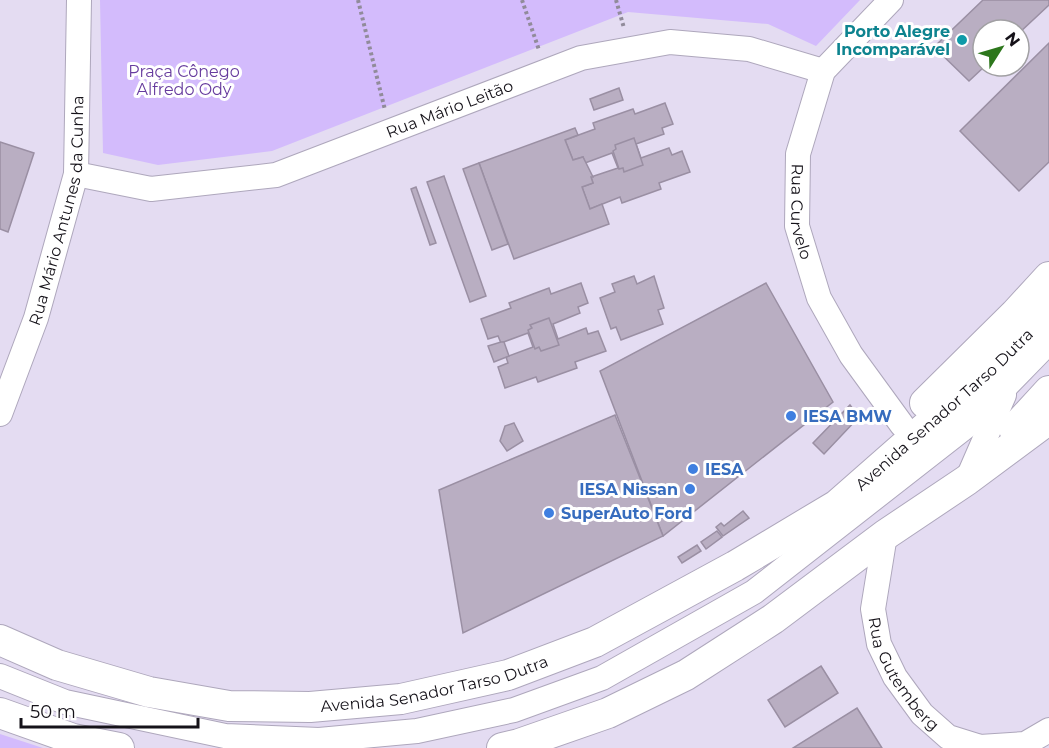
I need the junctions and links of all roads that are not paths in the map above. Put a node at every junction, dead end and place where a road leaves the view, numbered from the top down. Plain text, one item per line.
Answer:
1 (79, 0) edge
2 (891, 0) edge
3 (823, 71) junction
4 (76, 174) junction
5 (1049, 277) edge
6 (1049, 312) edge
7 (1049, 342) edge
8 (1010, 382) junction
9 (1049, 391) edge
10 (0, 414) edge
11 (1049, 419) edge
12 (902, 425) junction
13 (967, 480) junction
14 (837, 505) junction
15 (885, 535) junction
16 (0, 640) edge
17 (0, 676) edge
18 (0, 713) edge
19 (1049, 730) edge
20 (119, 748) edge
21 (502, 748) edge

1 - 4 street, Rua Mário Antunes da Cunha
2 - 3 street, Rua Curvelo
3 - 4 street, Rua Mário Leitão
3 - 12 street, Rua Curvelo
4 - 10 street, Rua Mário Antunes da Cunha
5 - 12 main road, Avenida Senador Tarso Dutra
6 - 14 main road, Avenida Senador Tarso Dutra
7 - 8 street
8 - 13 street
8 - 17 street
9 - 13 main road
11 - 13 main road
12 - 14 main road, Avenida Senador Tarso Dutra
13 - 15 main road
14 - 16 main road, Avenida Senador Tarso Dutra
15 - 19 street, Rua Gutemberg
15 - 21 main road
18 - 20 main road

